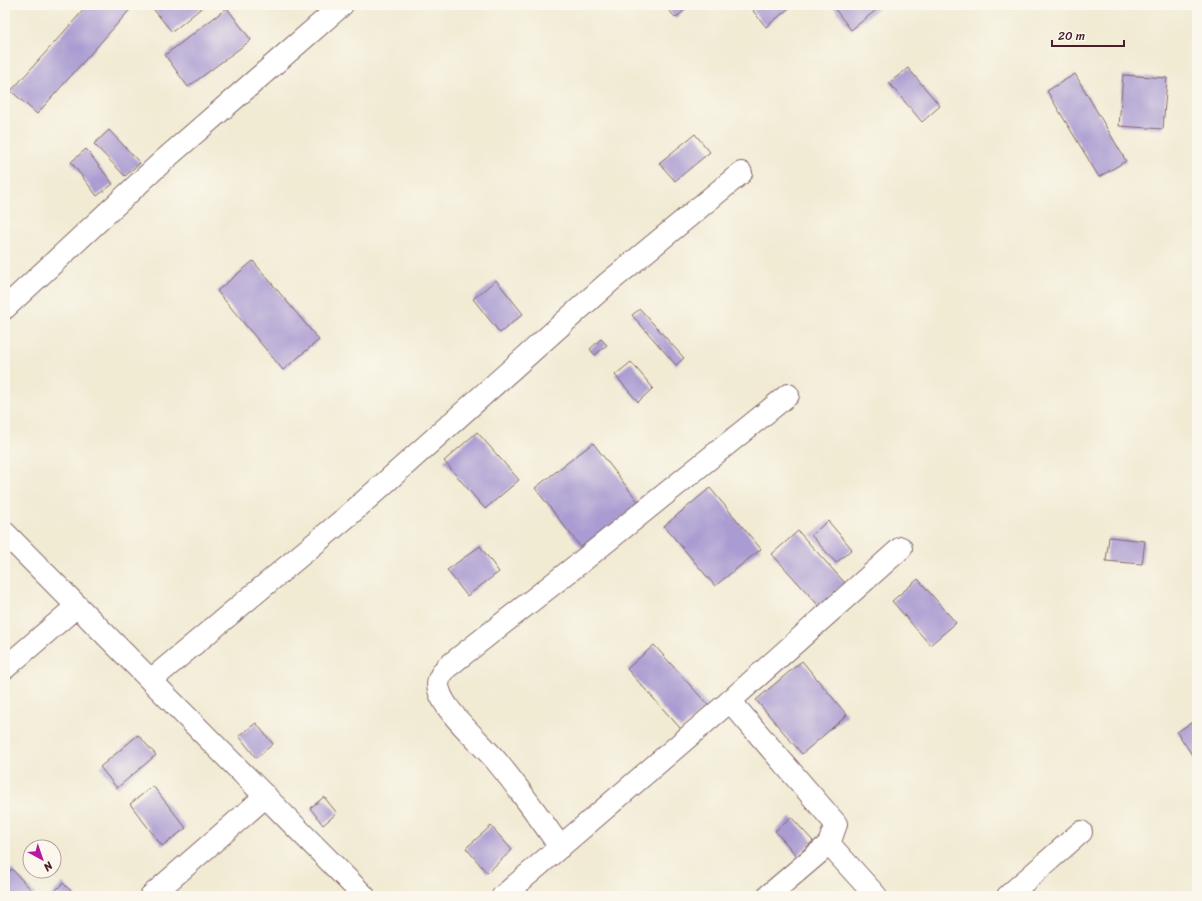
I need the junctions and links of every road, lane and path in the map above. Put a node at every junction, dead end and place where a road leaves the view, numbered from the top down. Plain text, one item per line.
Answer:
1 (342, 5) edge
2 (742, 173) dead end
3 (5, 308) edge
4 (788, 395) dead end
5 (5, 533) edge
6 (901, 548) dead end
7 (78, 606) junction
8 (5, 668) edge
9 (151, 680) junction
10 (730, 701) junction
11 (266, 796) junction
12 (1081, 832) dead end
13 (829, 844) junction
14 (560, 847) junction
15 (151, 896) edge
16 (364, 896) edge
17 (503, 896) edge
18 (768, 896) edge
19 (876, 896) edge
20 (1008, 896) edge

1 - 3 street
2 - 9 street
4 - 14 street
5 - 7 street
6 - 10 street
7 - 8 street
7 - 9 street
9 - 11 street
10 - 13 street
10 - 14 street
11 - 15 street
11 - 16 street
12 - 20 street
13 - 18 street
13 - 19 street
14 - 17 street

